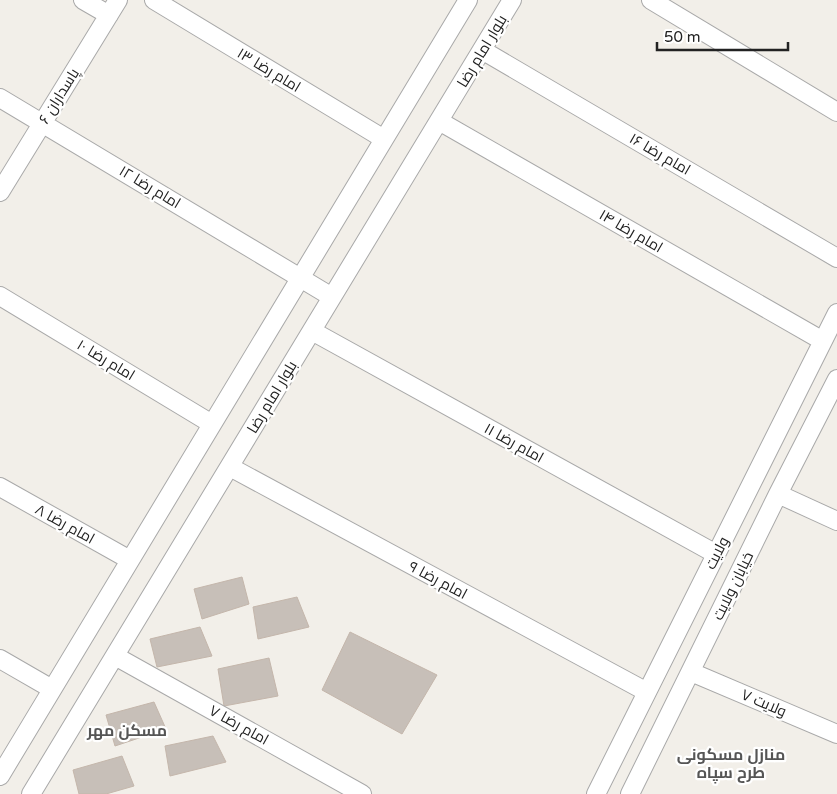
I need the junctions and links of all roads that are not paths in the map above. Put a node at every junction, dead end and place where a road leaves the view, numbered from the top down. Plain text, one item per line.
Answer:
1 (83, 0) edge
2 (154, 0) edge
3 (468, 0) edge
4 (512, 0) edge
5 (651, 0) edge
6 (113, 7) edge
7 (482, 50) junction
8 (0, 98) edge
9 (837, 112) edge
10 (439, 121) junction
11 (42, 123) junction
12 (384, 140) junction
13 (0, 192) edge
14 (837, 258) edge
15 (301, 277) junction
16 (0, 296) edge
17 (332, 297) junction
18 (837, 313) edge
19 (312, 332) junction
20 (823, 341) junction
21 (837, 379) edge
22 (212, 424) junction
23 (230, 467) junction
24 (0, 487) edge
25 (778, 494) junction
26 (837, 521) edge
27 (716, 554) junction
28 (130, 560) junction
29 (115, 656) junction
30 (0, 659) edge
31 (690, 672) junction
32 (52, 689) junction
33 (647, 692) junction
34 (837, 734) edge
35 (0, 776) edge
36 (600, 787) edge
37 (31, 794) edge
38 (362, 794) edge
39 (630, 794) edge

1 - 6 street
2 - 12 street, امام رضا ۱۳
3 - 12 street
4 - 7 street, بلوار امام رضا
5 - 9 street
6 - 11 street, پاسداران ۶
7 - 10 street, بلوار امام رضا
7 - 14 street, امام رضا ۱۶
8 - 11 street, امام رضا ۱۲
10 - 17 street, بلوار امام رضا
10 - 20 street, امام رضا ۱۴
11 - 13 street, پاسداران ۶
11 - 15 street, امام رضا ۱۲
12 - 15 street
15 - 17 street, امام رضا ۱۲
15 - 22 street
16 - 22 street, امام رضا ۱۰
17 - 19 street, بلوار امام رضا
18 - 20 street, ولایت
19 - 23 street, بلوار امام رضا
19 - 27 street, امام رضا ۱۱
20 - 27 street, ولایت
21 - 25 street, خیابان ولایت
22 - 28 street
23 - 29 street, بلوار امام رضا
23 - 33 street, امام رضا ۹
24 - 28 street, امام رضا ۸
25 - 26 street
25 - 31 street, خیابان ولایت
27 - 33 street, ولایت
28 - 32 street
29 - 37 street, بلوار امام رضا
29 - 38 street, امام رضا ۷
30 - 32 street
31 - 34 street, ولایت ۷
31 - 39 street, خیابان ولایت
32 - 35 street
33 - 36 street, ولایت
36 - 39 street

